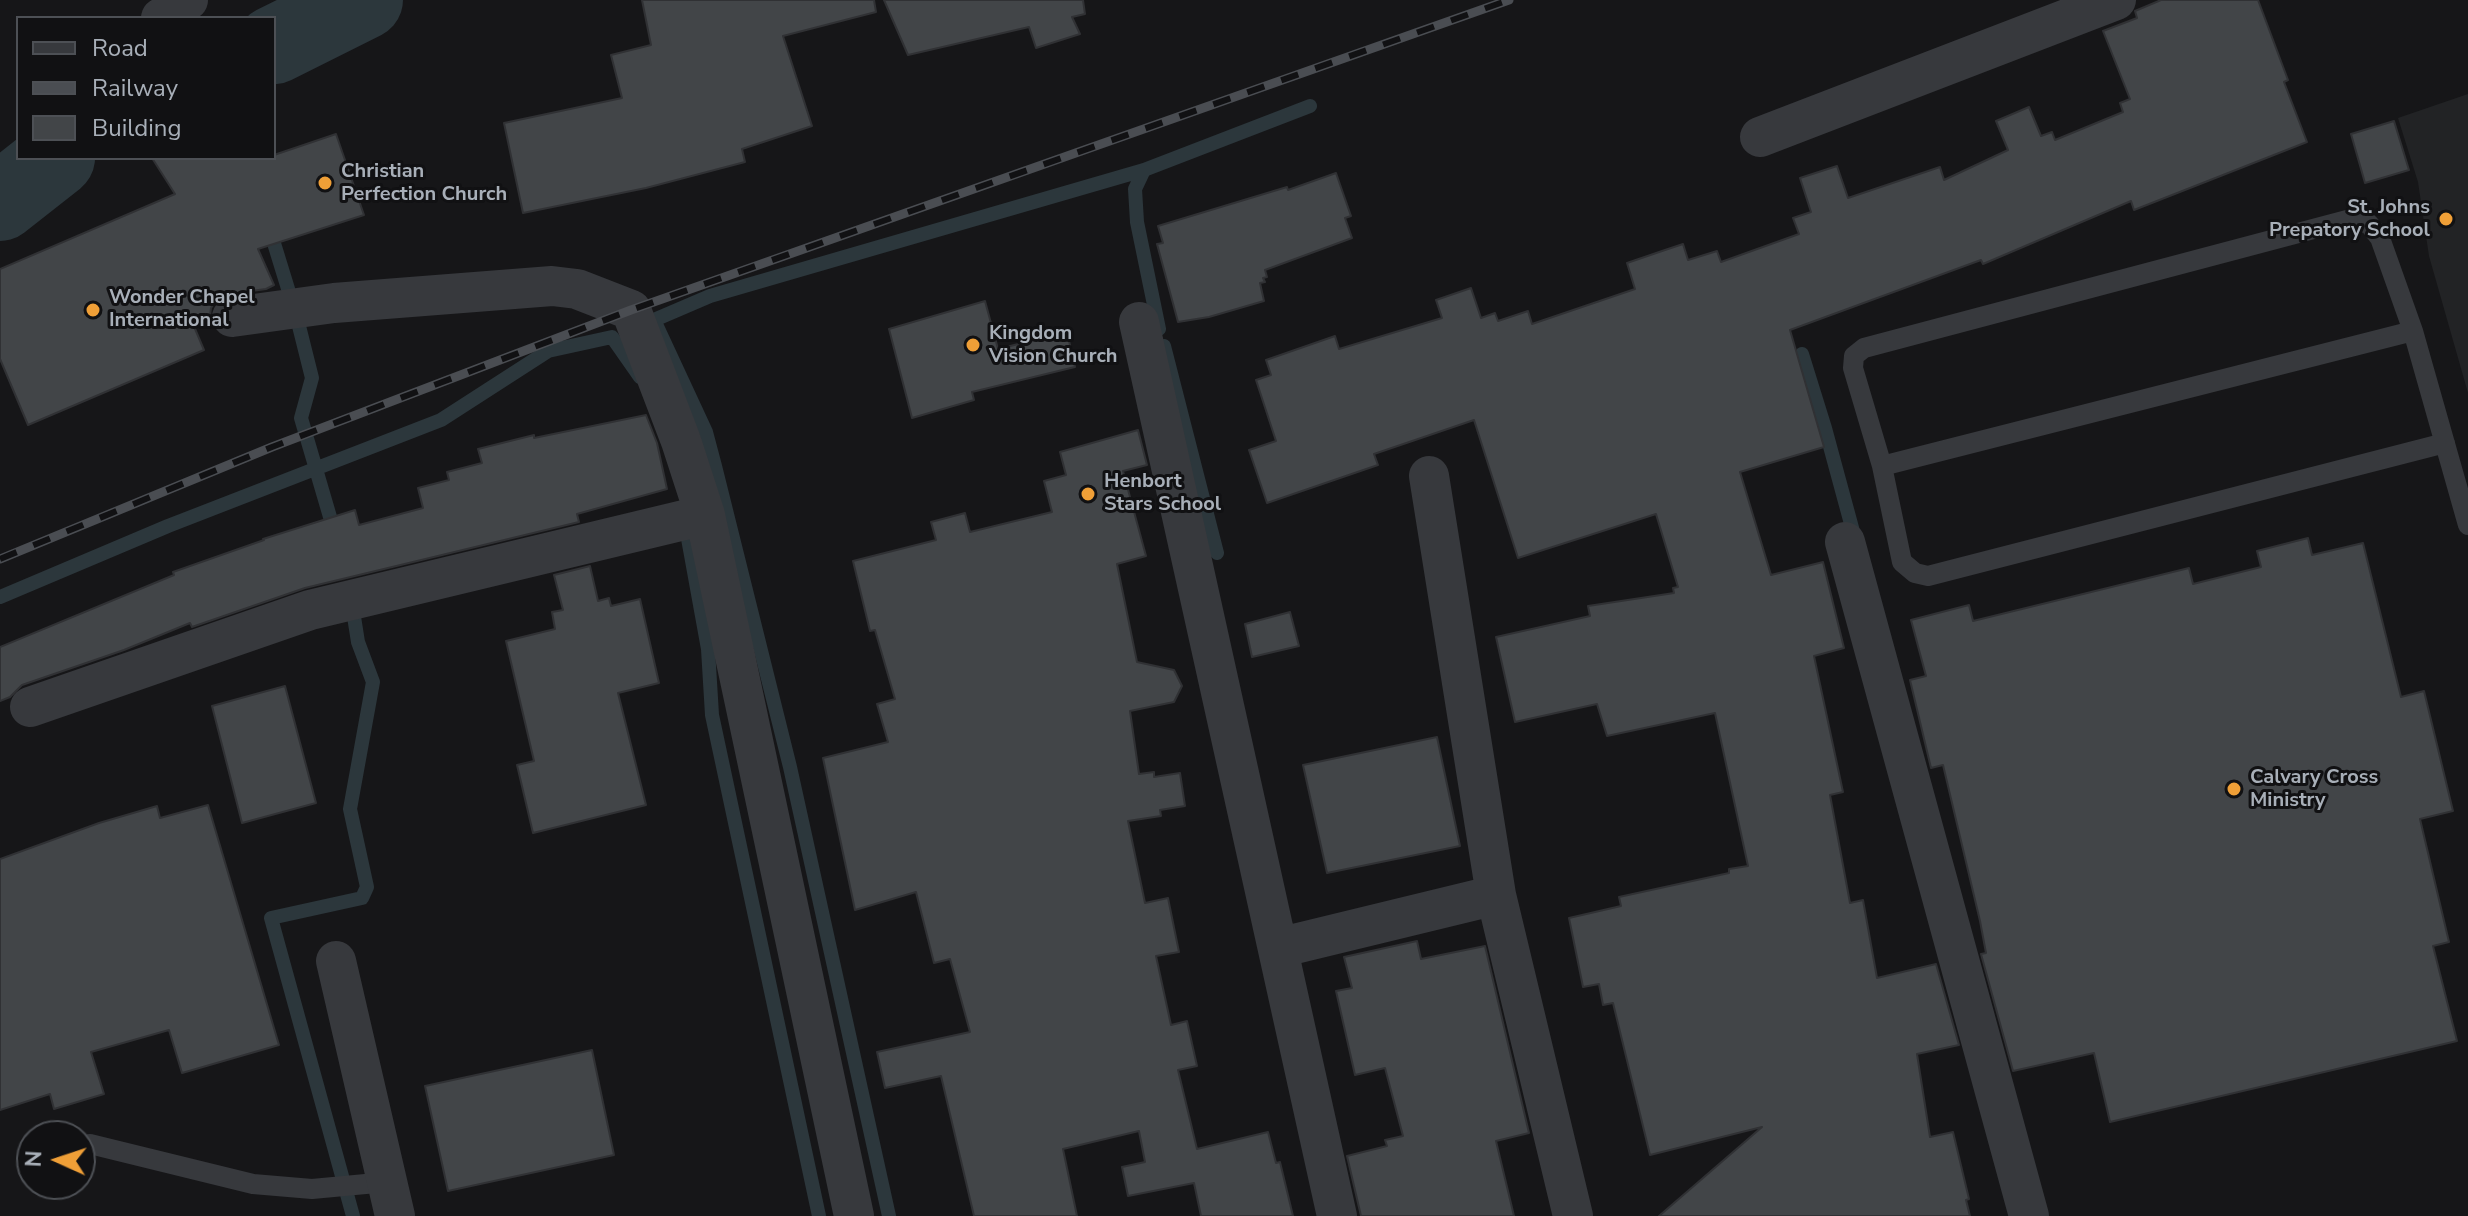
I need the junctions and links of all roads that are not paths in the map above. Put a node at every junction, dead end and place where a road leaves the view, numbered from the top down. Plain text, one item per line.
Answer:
1 (188, 0) edge
2 (2116, 0) edge
3 (164, 16) edge
4 (1760, 137) dead end
5 (232, 317) dead end
6 (1139, 322) dead end
7 (2413, 331) junction
8 (2445, 443) junction
9 (1882, 466) junction
10 (1429, 476) dead end
11 (705, 515) junction
12 (2468, 525) edge
13 (1845, 542) dead end
14 (30, 707) dead end
15 (1496, 895) junction
16 (1278, 948) junction
17 (336, 961) dead end
18 (96, 1145) edge
19 (391, 1199) edge
20 (854, 1216) edge
21 (1337, 1216) edge
22 (1573, 1216) edge
23 (2029, 1216) edge

1 - 3 street
2 - 4 street
5 - 11 street
6 - 16 street
7 - 8 lane
7 - 9 lane
7 - 9 lane
8 - 9 lane
8 - 12 lane
10 - 15 street
11 - 14 street
11 - 20 street
13 - 23 street
15 - 16 street
15 - 22 street
16 - 21 street
17 - 19 street
18 - 19 lane

